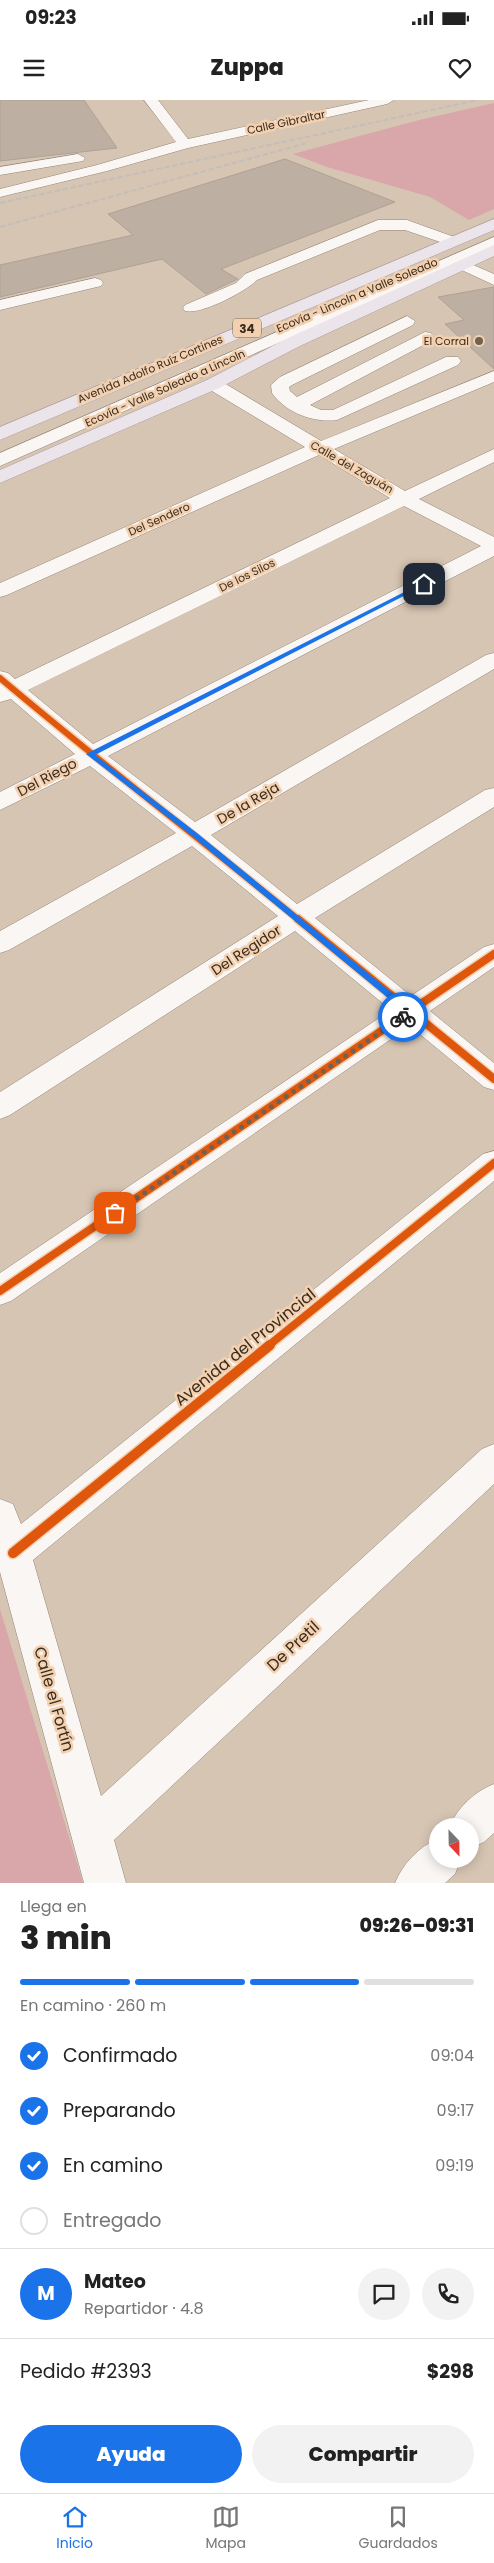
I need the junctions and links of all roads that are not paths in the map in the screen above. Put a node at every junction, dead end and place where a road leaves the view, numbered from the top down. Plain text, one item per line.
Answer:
1 (151, 100) edge
2 (385, 100) edge
3 (186, 144) junction
4 (92, 155) dead end
5 (0, 156) edge
6 (5, 170) edge
7 (23, 188) junction
8 (0, 193) edge
9 (494, 224) edge
10 (494, 236) edge
11 (452, 241) junction
12 (494, 242) edge
13 (494, 250) edge
14 (494, 257) edge
15 (464, 263) junction
16 (494, 280) edge
17 (95, 283) dead end
18 (385, 300) junction
19 (0, 305) edge
20 (191, 308) dead end
21 (407, 321) junction
22 (425, 337) junction
23 (452, 361) junction
24 (486, 379) edge
25 (214, 384) junction
26 (296, 405) junction
27 (0, 434) edge
28 (319, 448) junction
29 (0, 449) edge
30 (494, 455) edge
31 (0, 460) edge
32 (0, 477) edge
33 (405, 498) junction
34 (494, 547) edge
35 (0, 591) edge
36 (494, 660) edge
37 (4, 687) edge
38 (90, 754) junction
39 (494, 796) edge
40 (0, 802) edge
41 (194, 834) junction
42 (295, 918) junction
43 (0, 943) edge
44 (494, 954) edge
45 (410, 1012) junction
46 (494, 1079) edge
47 (0, 1107) edge
48 (494, 1162) edge
49 (0, 1291) edge
50 (494, 1460) edge
51 (0, 1516) edge
52 (13, 1553) junction
53 (494, 1804) edge
54 (479, 1819) edge
55 (92, 1832) junction
56 (431, 1868) edge
57 (105, 1883) edge
58 (416, 1883) edge

1 - 3 street
2 - 3 street, Calle Gibraltar
3 - 7 street, Calle Gibraltar
4 - 6 street
5 - 6 street
6 - 7 street
7 - 8 street, Calle Gibraltar
9 - 11 main road, Avenida Adolfo Ruíz Cortines / 34
10 - 29 street, Ecovía - Lincoln a Valle Soleado
11 - 20 street
11 - 27 main road, Avenida Adolfo Ruíz Cortines / 34
12 - 31 street, Ecovía - Valle Soleado a Lincoln
13 - 15 main road, 34
14 - 15 main road, 34
15 - 16 street
15 - 18 main road, 34
17 - 19 street
18 - 21 street
18 - 25 main road, 34
21 - 22 street
21 - 26 street
22 - 23 street
22 - 26 street
23 - 24 street
23 - 26 street
24 - 28 street, Del Sendero
25 - 28 street, Calle del Zaguán
25 - 32 main road, 34
28 - 33 street, Calle del Zaguán
28 - 35 street, Del Sendero
30 - 33 street, De los Silos
33 - 34 street, Calle del Zaguán
33 - 37 street, De los Silos
34 - 38 street, Del Riego
36 - 41 street, De la Reja
37 - 38 street
38 - 40 street, Del Riego
38 - 41 street
39 - 42 street, Del Regidor
41 - 42 street
41 - 43 street, De la Reja
42 - 45 street
42 - 47 street, Del Regidor
44 - 45 street
45 - 46 street
45 - 49 street
48 - 52 street, Avenida del Provincial
50 - 55 street, De Pretil
51 - 52 street, Calle el Fortín
52 - 55 street, Calle el Fortín
53 - 54 street
55 - 57 street, Calle el Fortín
56 - 58 street

